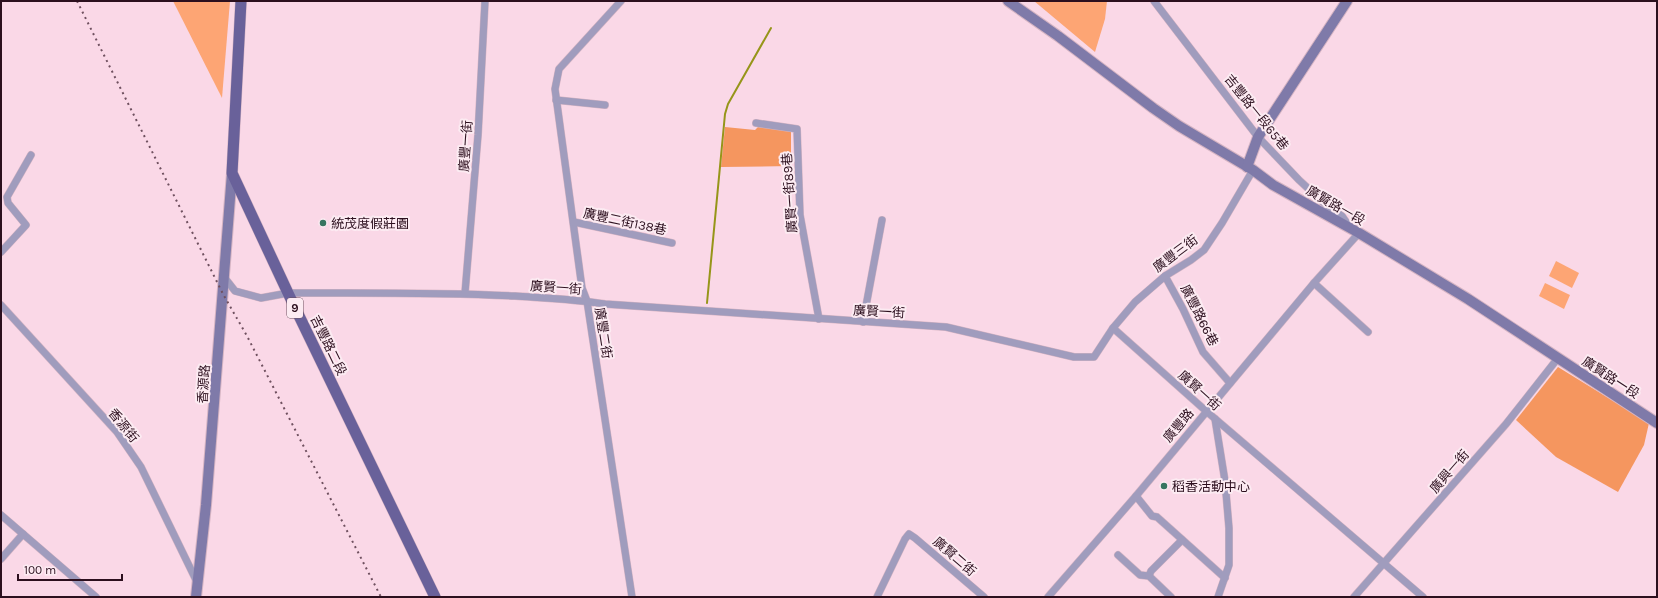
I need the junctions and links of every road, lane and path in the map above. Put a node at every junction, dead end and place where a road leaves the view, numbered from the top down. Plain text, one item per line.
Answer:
1 (241, 1) edge
2 (485, 1) edge
3 (622, 1) edge
4 (1008, 1) edge
5 (1154, 1) edge
6 (1347, 1) edge
7 (556, 100) junction
8 (605, 104) dead end
9 (756, 123) dead end
10 (1258, 137) junction
11 (31, 155) dead end
12 (1250, 168) junction
13 (232, 173) junction
14 (882, 220) dead end
15 (574, 222) junction
16 (1355, 231) junction
17 (672, 243) dead end
18 (1, 252) edge
19 (1166, 276) junction
20 (224, 277) junction
21 (1314, 283) junction
22 (288, 293) junction
23 (465, 293) junction
24 (587, 301) junction
25 (1, 305) edge
26 (819, 320) junction
27 (863, 322) junction
28 (1113, 328) junction
29 (1368, 332) dead end
30 (1558, 358) junction
31 (1230, 383) junction
32 (1206, 412) junction
33 (1214, 419) junction
34 (1657, 423) edge
35 (1136, 496) junction
36 (1, 515) edge
37 (23, 534) junction
38 (1182, 540) junction
39 (1118, 555) dead end
40 (1, 559) edge
41 (1384, 563) junction
42 (1149, 576) junction
43 (1225, 578) junction
44 (197, 582) junction
45 (96, 597) edge
46 (196, 597) edge
47 (435, 597) edge
48 (632, 597) edge
49 (877, 597) edge
50 (984, 597) edge
51 (1048, 597) edge
52 (1171, 597) edge
53 (1218, 597) edge
54 (1354, 597) edge
55 (1423, 597) edge

1 - 13 main road, 吉豐路二段 / 9
2 - 23 street, 廣豐一街
3 - 7 street, 廣豐二街
4 - 12 street, 廣賢路一段
5 - 10 street, 吉豐路一段65巷
6 - 10 street, 廣豐三街
7 - 8 street
7 - 15 street, 廣豐二街
9 - 26 street, 廣賢一街89巷
10 - 12 street, 廣豐三街
10 - 16 street, 吉豐路一段65巷
11 - 18 street
12 - 16 street, 廣賢路一段
12 - 19 street, 廣豐三街
13 - 20 street, 香源路
13 - 22 main road, 吉豐路二段 / 9
14 - 27 street
15 - 17 street, 廣豐二街138巷
15 - 24 street, 廣豐二街
16 - 21 street, 廣豐路
16 - 30 street, 廣賢路一段
19 - 28 street, 廣豐三街
19 - 31 street, 廣豐路66巷
20 - 22 street, 廣賢一街
20 - 44 street, 香源路
21 - 29 street
21 - 31 street, 廣豐路
22 - 23 street, 廣賢一街
22 - 47 main road, 吉豐路二段 / 9
23 - 24 street, 廣賢一街
24 - 26 street, 廣賢一街
24 - 48 street, 廣豐二街
25 - 44 street, 香源街
26 - 27 street, 廣賢一街
27 - 28 street, 廣賢一街
28 - 32 street, 廣賢一街
30 - 34 street, 廣賢路一段
30 - 41 street, 廣興一街
31 - 32 street, 廣豐路
32 - 33 street, 廣賢一街
32 - 35 street, 廣豐路
33 - 41 street, 廣賢一街
33 - 43 street
35 - 38 street
35 - 51 street, 廣豐路
36 - 37 street
37 - 40 street
37 - 45 street
38 - 42 street
38 - 43 street
39 - 42 street
41 - 54 street, 廣興一街
41 - 55 street, 廣賢一街
42 - 52 street
43 - 53 street
44 - 46 street, 香源路
49 - 50 street, 廣賢二街

